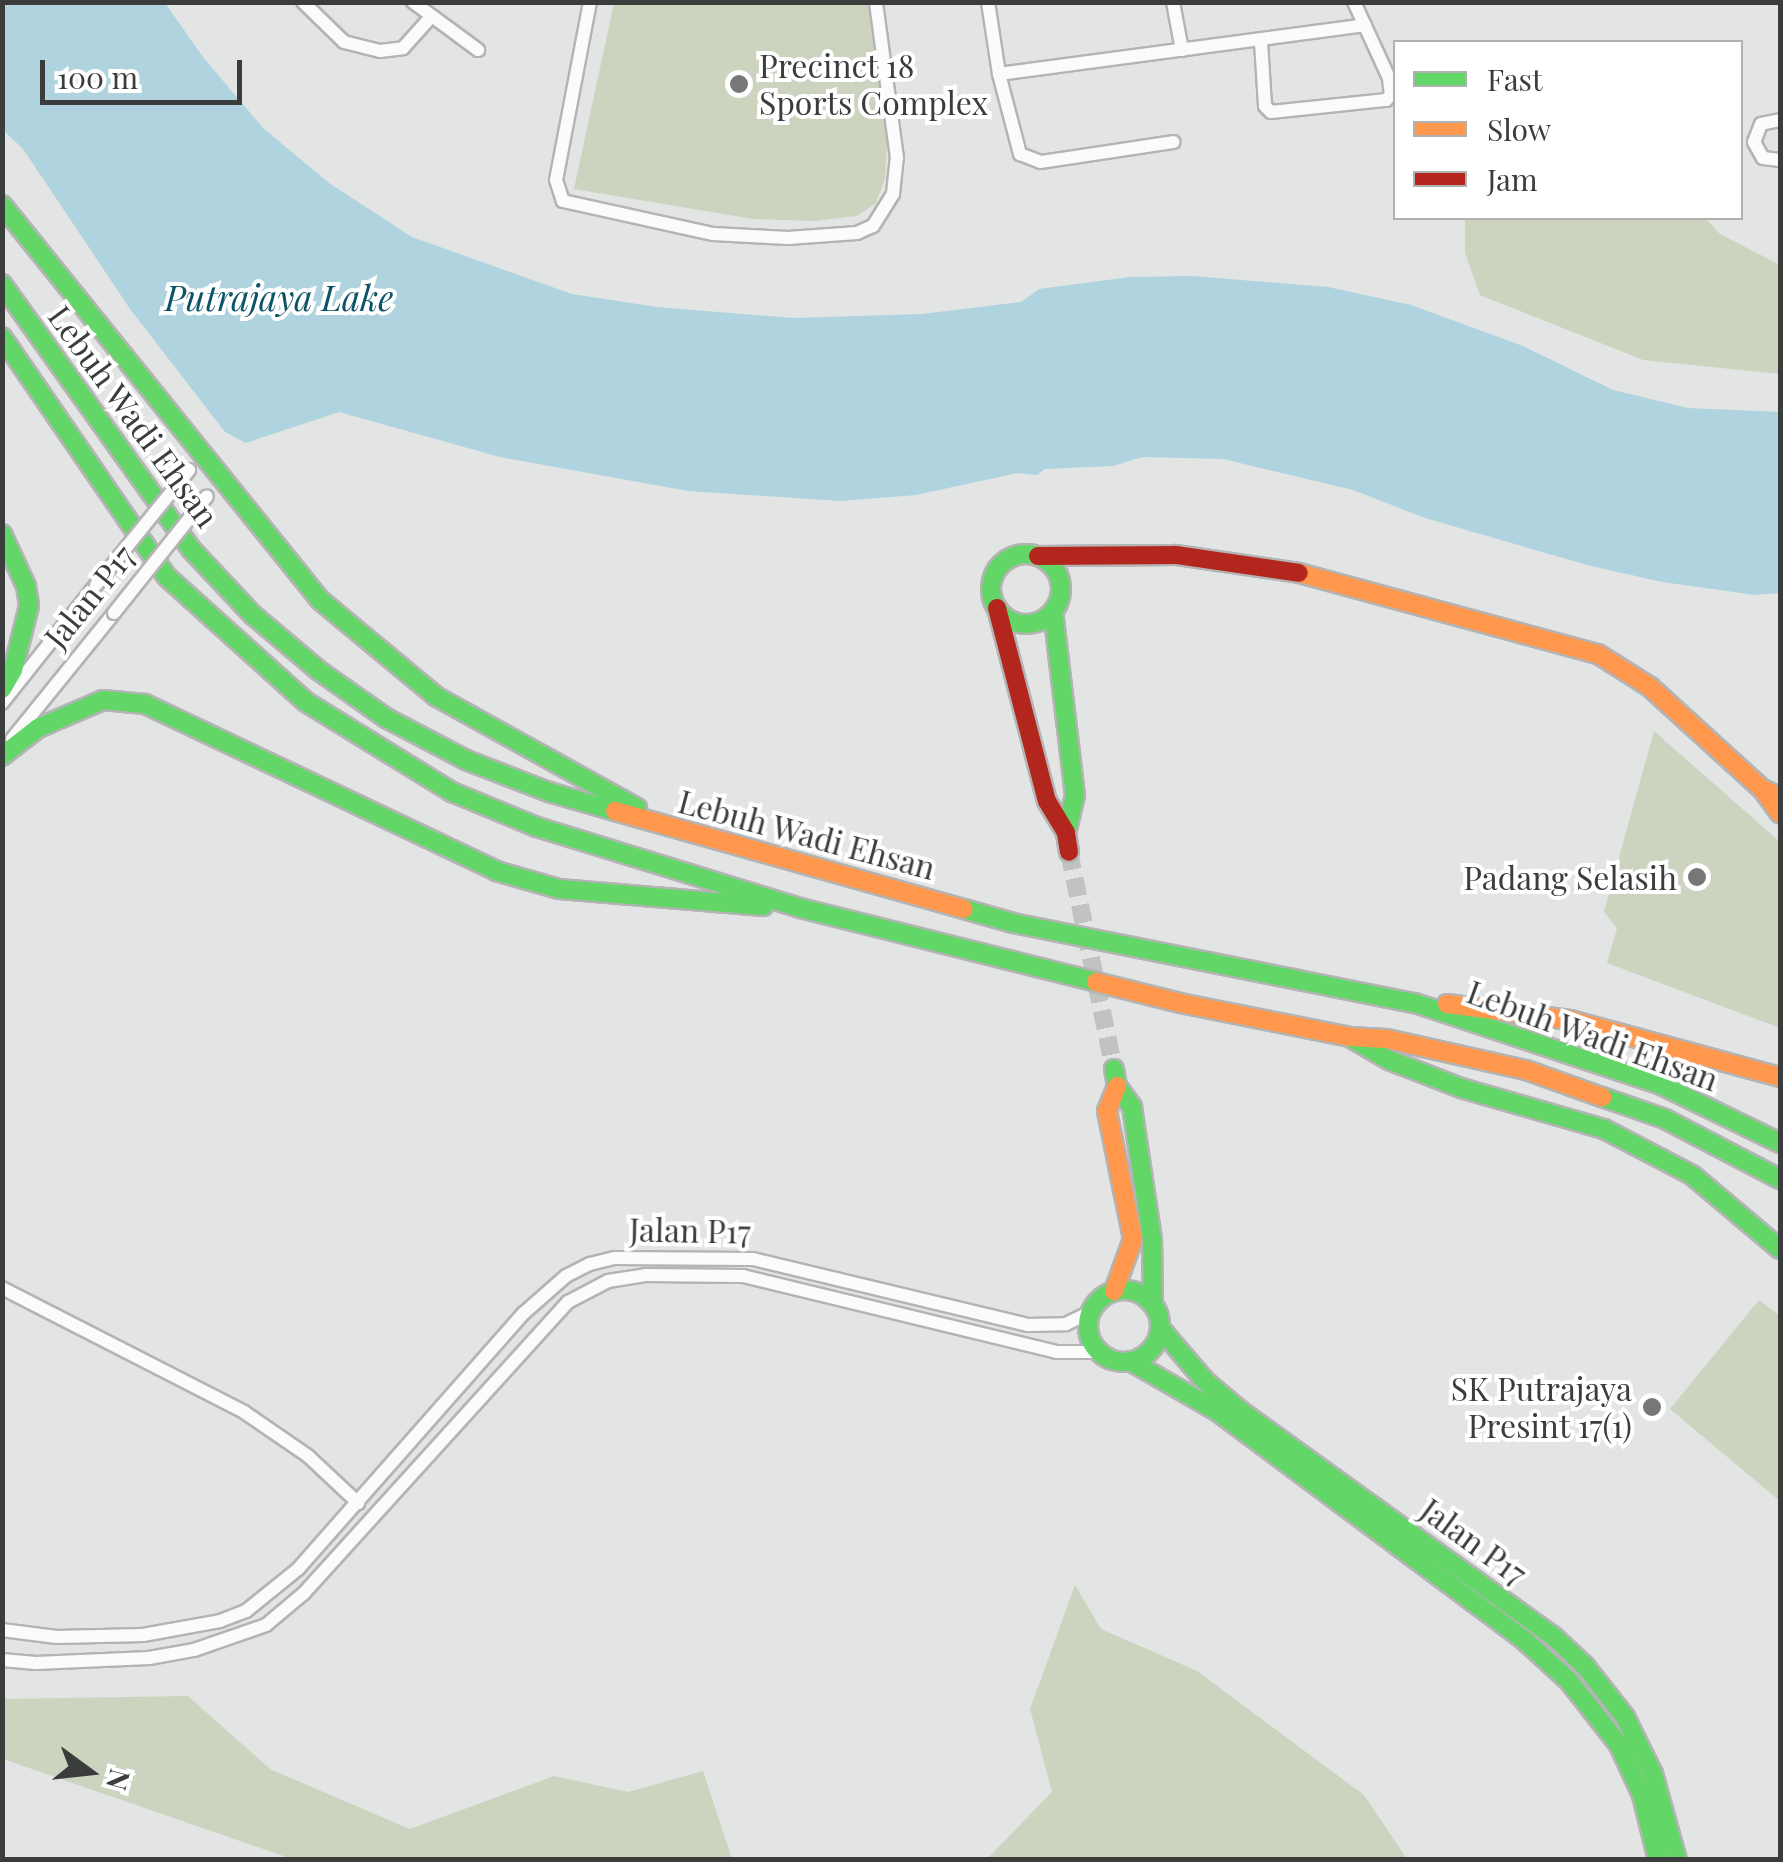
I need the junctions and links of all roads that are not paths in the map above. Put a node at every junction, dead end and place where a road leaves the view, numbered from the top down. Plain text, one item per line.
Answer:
1 (302, 2) edge
2 (413, 2) edge
3 (590, 2) edge
4 (876, 2) edge
5 (988, 2) edge
6 (1174, 2) edge
7 (1354, 2) edge
8 (431, 17) junction
9 (1365, 25) junction
10 (1261, 42) junction
11 (478, 50) dead end
12 (1182, 50) junction
13 (999, 74) junction
14 (1780, 120) edge
15 (1174, 142) dead end
16 (1780, 160) edge
17 (2, 206) edge
18 (2, 284) edge
19 (2, 336) edge
20 (202, 452) junction
21 (222, 478) junction
22 (2, 534) edge
23 (1038, 556) junction
24 (1086, 557) junction
25 (1057, 602) junction
26 (997, 608) junction
27 (2, 689) edge
28 (2, 703) edge
29 (2, 754) edge
30 (1762, 789) junction
31 (1780, 798) edge
32 (1780, 813) edge
33 (690, 834) junction
34 (800, 908) junction
35 (1414, 1003) junction
36 (1350, 1037) junction
37 (1780, 1077) edge
38 (1780, 1143) edge
39 (1780, 1179) edge
40 (1780, 1249) edge
41 (2, 1288) edge
42 (1114, 1291) junction
43 (1153, 1304) junction
44 (1091, 1312) junction
45 (1160, 1328) junction
46 (1099, 1352) junction
47 (1130, 1361) junction
48 (358, 1504) junction
49 (246, 1612) junction
50 (2, 1630) edge
51 (258, 1630) junction
52 (2, 1660) edge
53 (1658, 1860) edge
54 (1676, 1860) edge

1 - 8 street
2 - 8 street
3 - 4 street
5 - 13 street
6 - 12 street
7 - 9 street
8 - 11 street
9 - 10 street
9 - 10 street
10 - 12 street
12 - 13 street
13 - 15 street
14 - 16 street
17 - 20 main road
18 - 33 main road, Lebuh Wadi Ehsan
19 - 34 main road, Lebuh Wadi Ehsan
20 - 21 main road
20 - 28 street, Jalan P17, bridge
21 - 29 street, Jalan P17, bridge
21 - 33 main road
22 - 27 main road
23 - 24 main road
23 - 25 main road
23 - 26 main road
24 - 25 main road
24 - 30 main road
25 - 26 main road
25 - 26 main road
29 - 34 main road
30 - 31 main road
30 - 32 main road
33 - 35 main road, Lebuh Wadi Ehsan
34 - 36 main road, Lebuh Wadi Ehsan
35 - 37 main road
35 - 38 main road, Lebuh Wadi Ehsan
36 - 39 main road, Lebuh Wadi Ehsan
36 - 40 main road
41 - 48 street
42 - 43 main road
42 - 43 main road
42 - 44 main road
43 - 45 main road
44 - 46 main road
44 - 48 street, Jalan P17
45 - 47 main road
45 - 54 main road, Jalan P17
46 - 47 main road
46 - 51 street, Jalan P17
47 - 53 main road, Jalan P17
48 - 49 street, Jalan P17
49 - 50 street, Jalan P17
49 - 51 street
51 - 52 street, Jalan P17

